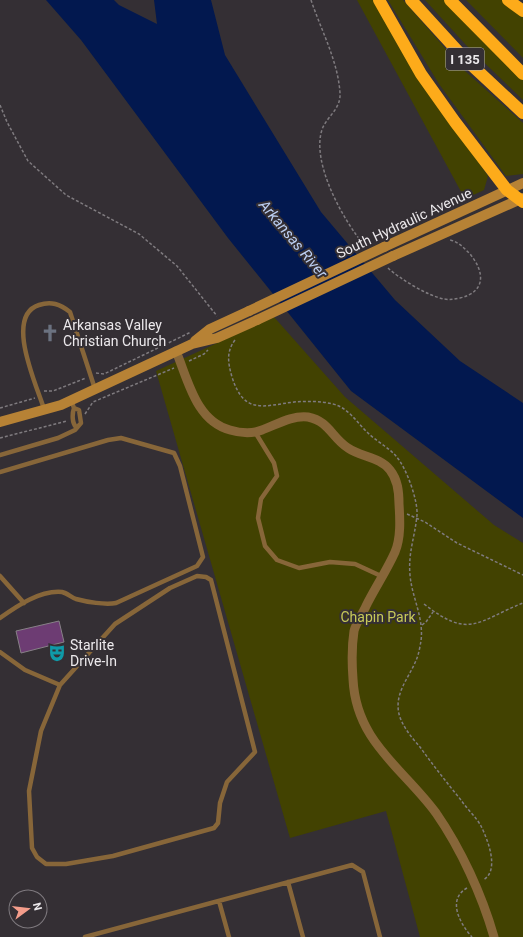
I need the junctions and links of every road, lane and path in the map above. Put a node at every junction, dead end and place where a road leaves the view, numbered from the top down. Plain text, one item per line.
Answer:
1 (311, 0) edge
2 (379, 0) edge
3 (411, 0) edge
4 (450, 0) edge
5 (508, 0) edge
6 (523, 11) edge
7 (523, 74) edge
8 (0, 105) edge
9 (523, 113) edge
10 (523, 183) edge
11 (507, 190) junction
12 (523, 197) edge
13 (446, 240) dead end
14 (369, 251) dead end
15 (385, 265) dead end
16 (221, 324) junction
17 (197, 329) dead end
18 (192, 344) junction
19 (176, 351) junction
20 (178, 366) dead end
21 (90, 375) junction
22 (95, 389) junction
23 (40, 395) junction
24 (73, 404) junction
25 (0, 408) edge
26 (44, 410) junction
27 (80, 416) junction
28 (73, 419) junction
29 (0, 422) edge
30 (76, 428) junction
31 (255, 432) junction
32 (0, 438) edge
33 (0, 455) edge
34 (0, 472) edge
35 (400, 511) junction
36 (523, 575) edge
37 (0, 576) edge
38 (381, 576) junction
39 (24, 603) junction
40 (523, 603) edge
41 (424, 604) dead end
42 (433, 612) junction
43 (0, 618) edge
44 (422, 625) dead end
45 (0, 652) edge
46 (60, 685) junction
47 (288, 882) junction
48 (470, 886) dead end
49 (219, 901) junction
50 (84, 937) edge
51 (229, 937) edge
52 (303, 937) edge
53 (380, 937) edge
54 (472, 937) edge
55 (494, 937) edge

1 - 14 path
2 - 11 highway
3 - 9 highway, I 135
4 - 7 highway, I 135
5 - 6 highway
8 - 16 path
10 - 11 street, South Hydraulic Avenue
11 - 12 highway
11 - 16 street, South Hydraulic Avenue, bridge
12 - 18 street, South Hydraulic Avenue, bridge
13 - 15 path
16 - 18 street, South Hydraulic Avenue
17 - 21 path
18 - 19 street, South Hydraulic Avenue
19 - 22 street, South Hydraulic Avenue
19 - 31 street
20 - 27 path
21 - 22 lane
21 - 23 path
21 - 23 lane
22 - 24 street, South Hydraulic Avenue
23 - 25 path
23 - 26 lane
24 - 26 street, South Hydraulic Avenue
24 - 27 lane
24 - 28 lane
26 - 29 street, South Hydraulic Avenue
27 - 30 lane
28 - 30 lane
28 - 32 path
30 - 33 lane
31 - 35 street
31 - 38 lane
34 - 39 lane
35 - 36 path
35 - 38 street
37 - 39 lane
38 - 55 street
39 - 43 lane
40 - 42 path
41 - 42 path
42 - 44 path
45 - 46 lane
46 - 46 lane
47 - 49 lane
47 - 52 lane
47 - 53 lane
48 - 54 path
49 - 50 lane
49 - 51 lane

